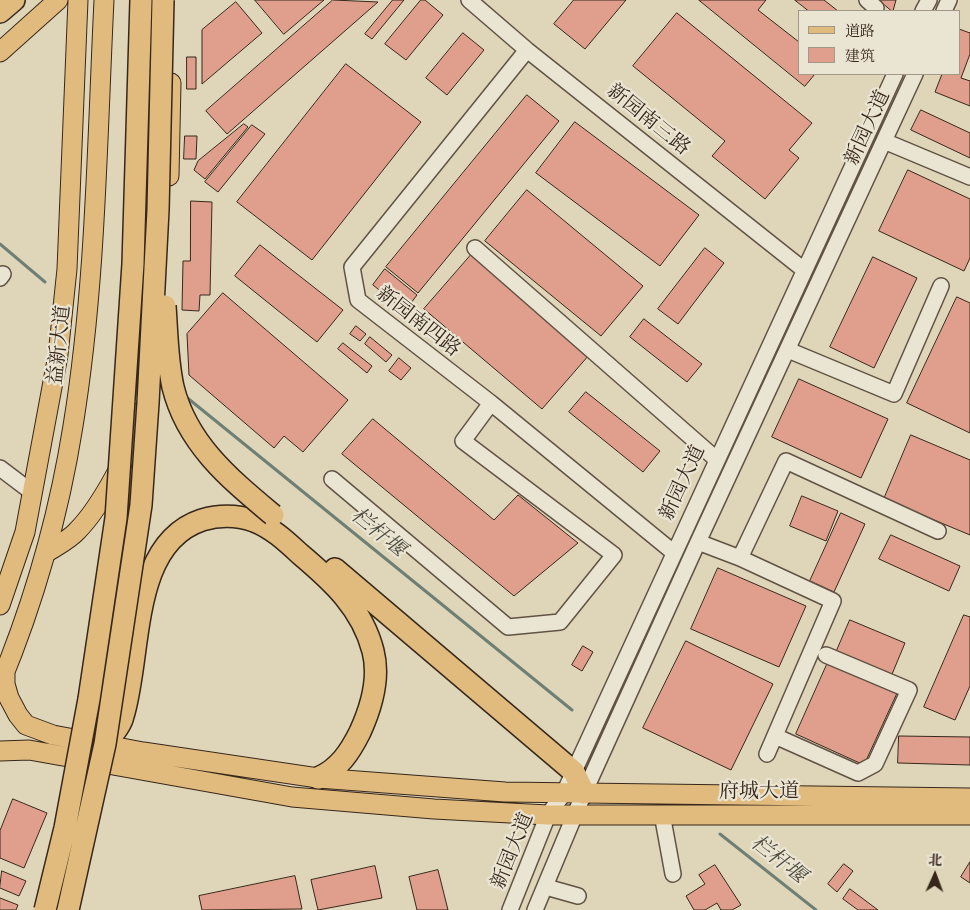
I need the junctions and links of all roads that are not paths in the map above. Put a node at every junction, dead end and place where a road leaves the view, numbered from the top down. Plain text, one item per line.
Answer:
1 (14, 0) edge
2 (58, 0) edge
3 (78, 0) edge
4 (104, 0) edge
5 (141, 0) edge
6 (163, 0) edge
7 (171, 0) edge
8 (469, 0) edge
9 (0, 12) edge
10 (527, 50) junction
11 (0, 52) edge
12 (894, 75) edge
13 (915, 75) edge
14 (884, 141) junction
15 (970, 177) edge
16 (158, 210) junction
17 (475, 248) dead end
18 (804, 270) junction
19 (941, 286) dead end
20 (788, 350) junction
21 (491, 403) junction
22 (716, 459) junction
23 (0, 468) edge
24 (332, 479) dead end
25 (33, 493) junction
26 (268, 521) junction
27 (938, 531) dead end
28 (698, 542) junction
29 (673, 552) junction
30 (46, 553) junction
31 (740, 558) junction
32 (0, 605) edge
33 (826, 655) dead end
34 (3, 679) edge
35 (775, 736) junction
36 (105, 744) junction
37 (0, 751) edge
38 (767, 754) dead end
39 (574, 772) junction
40 (318, 778) junction
41 (574, 793) junction
42 (970, 798) edge
43 (576, 814) junction
44 (662, 814) junction
45 (548, 815) junction
46 (970, 815) edge
47 (673, 874) dead end
48 (546, 887) junction
49 (578, 896) dead end
50 (45, 910) edge
51 (68, 910) edge
52 (510, 910) edge
53 (535, 910) edge

1 - 9 highway
2 - 11 main road
3 - 25 main road, 益新大道
4 - 30 main road, 益新大道
5 - 50 highway, bridge
6 - 16 highway, bridge
7 - 30 main road
8 - 10 street, 新园南三路
10 - 18 street, 新园南三路
10 - 21 street, 新园南四路
12 - 18 street, 新园大道
13 - 14 street, 新园大道
14 - 15 street
14 - 20 street, 新园大道
16 - 26 highway, bridge
16 - 36 highway, bridge
17 - 22 street
18 - 22 street, 新园大道
19 - 20 street
20 - 28 street, 新园大道
21 - 24 street
21 - 29 street, 新园南四路
22 - 29 street, 新园大道
23 - 25 street
25 - 32 main road, 益新大道
26 - 36 highway
26 - 39 highway
26 - 40 highway
27 - 31 street
28 - 31 street
28 - 41 street, 新园大道
29 - 39 street, 新园大道
30 - 34 main road, 益新大道
31 - 35 street
33 - 35 street
34 - 40 main road, 府城大道
35 - 38 street
36 - 51 highway, bridge
37 - 45 main road, 府城大道
39 - 41 highway
40 - 41 main road, 府城大道
41 - 42 main road, 府城大道
41 - 43 street, 新园大道
41 - 45 street, 新园大道
43 - 44 main road, 府城大道
43 - 45 main road, 府城大道
43 - 48 street, 新园大道
44 - 46 main road, 府城大道
44 - 47 street
45 - 52 street, 新园大道
48 - 49 street
48 - 53 street, 新园大道

